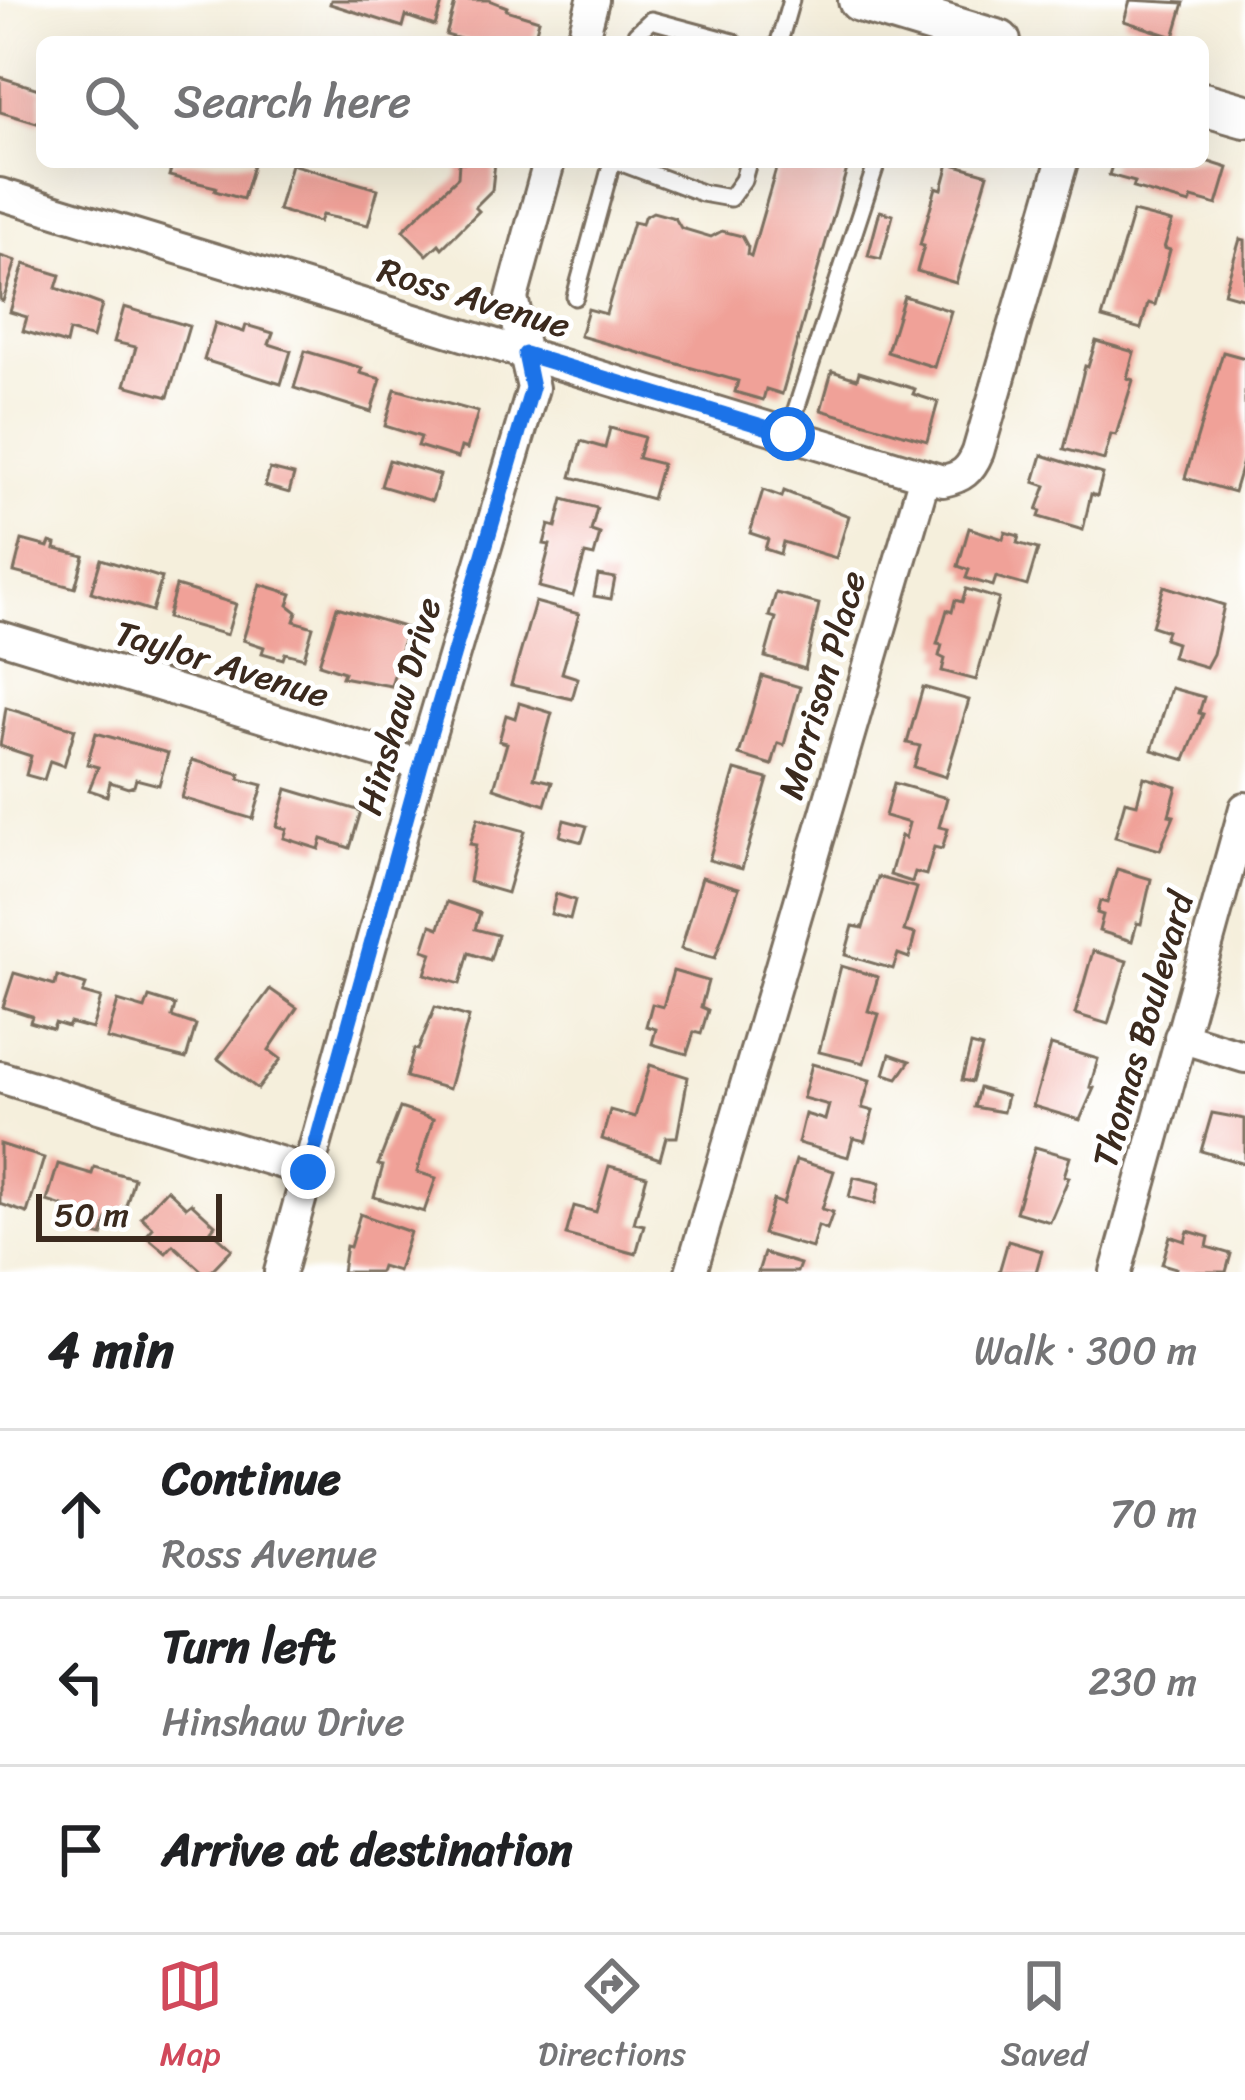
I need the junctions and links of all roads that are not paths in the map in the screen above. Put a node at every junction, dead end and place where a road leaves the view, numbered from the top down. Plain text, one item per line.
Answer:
1 (593, 0) edge
2 (791, 0) edge
3 (860, 0) edge
4 (583, 36) edge
5 (636, 36) edge
6 (711, 36) edge
7 (781, 36) edge
8 (971, 36) edge
9 (1209, 106) edge
10 (1245, 116) edge
11 (547, 168) edge
12 (613, 168) edge
13 (632, 168) edge
14 (746, 168) edge
15 (875, 168) edge
16 (1060, 168) edge
17 (0, 194) edge
18 (574, 297) dead end
19 (525, 354) junction
20 (788, 434) junction
21 (925, 476) junction
22 (0, 638) edge
23 (421, 765) junction
24 (1245, 808) edge
25 (1180, 1037) junction
26 (1245, 1057) edge
27 (0, 1077) edge
28 (308, 1172) junction
29 (280, 1272) edge
30 (691, 1272) edge
31 (1116, 1272) edge

1 - 4 street
2 - 7 lane
3 - 8 main road
5 - 6 lane
9 - 10 main road
11 - 19 street, Hinshaw Drive
12 - 18 lane
13 - 14 lane
15 - 20 lane
16 - 21 street
17 - 19 street, Ross Avenue
19 - 20 street, Ross Avenue
19 - 23 street, Hinshaw Drive
20 - 21 street, Ross Avenue
21 - 30 street, Morrison Place
22 - 23 street, Taylor Avenue
23 - 28 street, Hinshaw Drive
24 - 25 street, Thomas Boulevard
25 - 26 street
25 - 31 street, Thomas Boulevard
27 - 28 street
28 - 29 street, Hinshaw Drive

